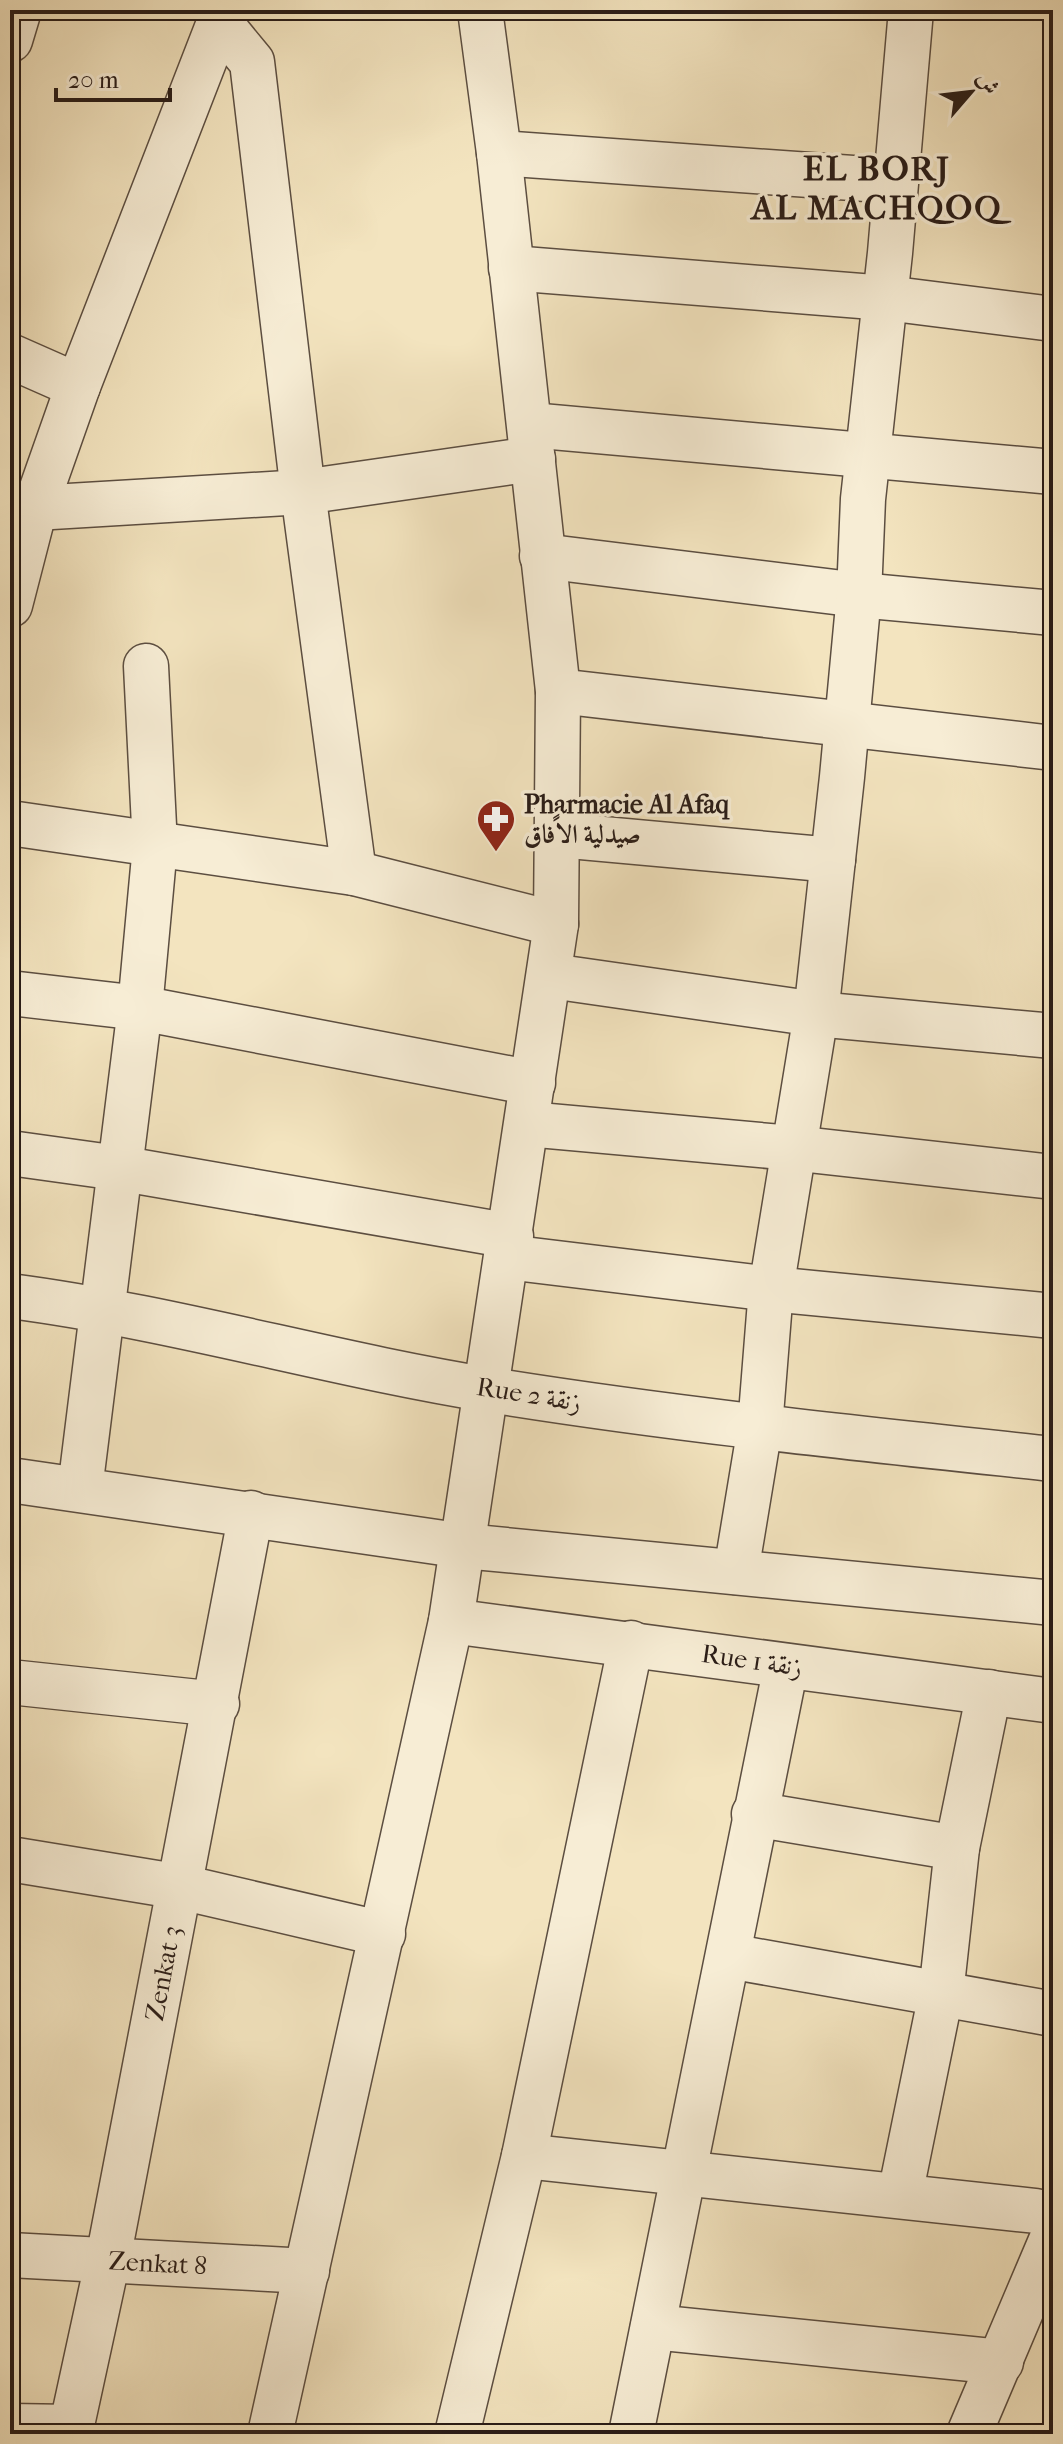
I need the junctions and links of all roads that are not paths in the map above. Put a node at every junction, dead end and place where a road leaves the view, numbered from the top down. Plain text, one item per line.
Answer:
1 (19, 10) edge
2 (480, 10) edge
3 (911, 10) edge
4 (222, 17) edge
5 (10, 40) edge
6 (499, 153) junction
7 (895, 181) junction
8 (511, 268) junction
9 (886, 298) junction
10 (1053, 319) edge
11 (10, 356) edge
12 (78, 386) junction
13 (531, 442) junction
14 (868, 455) junction
15 (1053, 472) edge
16 (303, 492) junction
17 (35, 508) junction
18 (542, 556) junction
19 (859, 595) junction
20 (10, 605) edge
21 (1053, 613) edge
22 (146, 666) dead end
23 (558, 691) junction
24 (846, 726) junction
25 (1053, 748) edge
26 (10, 823) edge
27 (559, 835) junction
28 (155, 846) junction
29 (833, 860) junction
30 (354, 873) junction
31 (556, 924) junction
32 (551, 976) junction
33 (10, 993) edge
34 (140, 1008) junction
35 (816, 1014) junction
36 (1053, 1036) edge
37 (530, 1104) junction
38 (792, 1148) junction
39 (10, 1153) edge
40 (118, 1168) junction
41 (1053, 1177) edge
42 (509, 1246) junction
43 (771, 1289) junction
44 (10, 1296) edge
45 (100, 1308) junction
46 (1053, 1316) edge
47 (488, 1390) junction
48 (760, 1427) junction
49 (1053, 1459) edge
50 (10, 1480) edge
51 (80, 1489) junction
52 (251, 1513) junction
53 (464, 1546) junction
54 (736, 1572) junction
55 (1053, 1603) edge
56 (451, 1621) junction
57 (631, 1643) junction
58 (786, 1666) junction
59 (10, 1682) edge
60 (989, 1692) junction
61 (1053, 1701) edge
62 (217, 1704) junction
63 (754, 1814) junction
64 (957, 1848) junction
65 (10, 1859) edge
66 (181, 1887) junction
67 (383, 1934) junction
68 (729, 1956) junction
69 (941, 1994) junction
70 (1053, 2014) edge
71 (524, 2156) junction
72 (683, 2172) junction
73 (900, 2195) junction
74 (1053, 2217) edge
75 (1053, 2236) edge
76 (10, 2255) edge
77 (108, 2259) junction
78 (307, 2271) junction
79 (653, 2327) junction
80 (1001, 2362) junction
81 (10, 2426) edge
82 (71, 2430) edge
83 (270, 2434) edge
84 (457, 2434) edge
85 (631, 2434) edge
86 (969, 2434) edge

1 - 5 street
2 - 6 street
3 - 7 street
4 - 12 street
4 - 16 street
6 - 7 street
6 - 8 street
7 - 9 street
8 - 9 street
8 - 13 street
9 - 10 street
9 - 14 street
11 - 12 street
12 - 17 street
13 - 14 street
13 - 16 street
13 - 18 street
14 - 15 street
14 - 19 street
16 - 17 street
16 - 30 street
17 - 20 street
18 - 19 street
18 - 23 street
19 - 21 street
19 - 24 street
22 - 28 street
23 - 24 street
23 - 27 street
24 - 25 street
24 - 29 street
26 - 28 street
27 - 29 street
27 - 31 street
28 - 30 street
28 - 34 street
29 - 35 street
30 - 31 street
31 - 32 street
32 - 35 street
32 - 37 street
33 - 34 street
34 - 37 street
34 - 40 street
35 - 36 street
35 - 38 street
37 - 38 street
37 - 42 street
38 - 41 street
38 - 43 street
39 - 40 street
40 - 42 street
40 - 45 street
42 - 43 street
42 - 47 street
43 - 46 street
43 - 48 street
44 - 45 street, Rue 2 زنقة
45 - 47 street, Rue 2 زنقة
45 - 51 street
47 - 48 street, Rue 2 زنقة
47 - 53 street
48 - 49 street, Rue 2 زنقة
48 - 54 street
50 - 51 street
51 - 52 street
52 - 53 street
52 - 62 street, Zenkat 3
53 - 54 street
53 - 56 street
54 - 55 street
56 - 57 street, Rue 1 زنقة
56 - 67 street
57 - 58 street, Rue 1 زنقة
57 - 71 street
58 - 60 street, Rue 1 زنقة
58 - 63 street
59 - 62 street
60 - 61 street, Rue 1 زنقة
60 - 64 street
62 - 66 street, Zenkat 3
63 - 64 street
63 - 68 street
64 - 69 street
65 - 66 street
66 - 67 street
66 - 77 street, Zenkat 3
67 - 78 street
68 - 69 street
68 - 72 street
69 - 70 street
69 - 73 street
71 - 72 street
71 - 84 street
72 - 73 street
72 - 79 street
73 - 74 street
75 - 80 street
76 - 77 street, Zenkat 8
77 - 78 street, Zenkat 8
77 - 82 street, Zenkat 3
78 - 83 street
79 - 80 street
79 - 85 street
80 - 86 street
81 - 82 street

